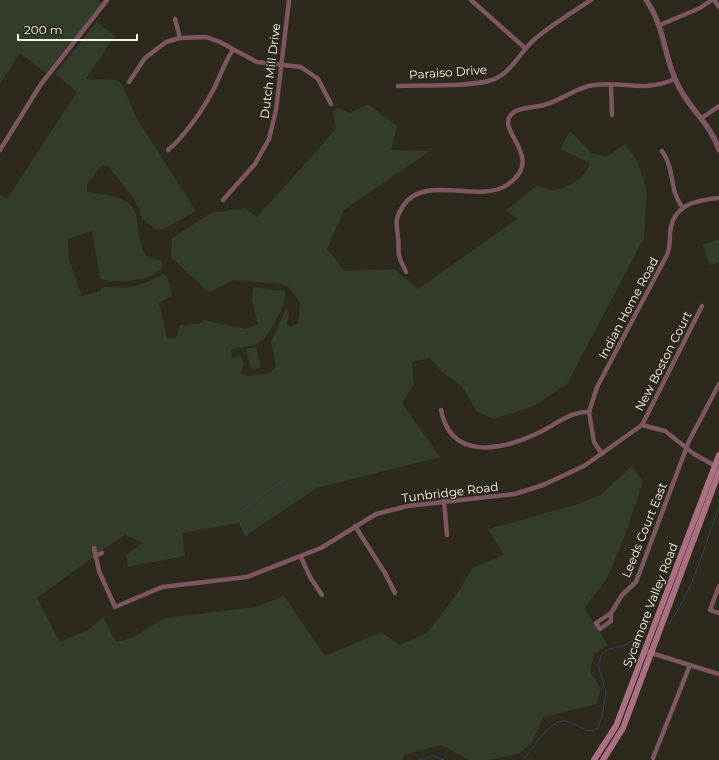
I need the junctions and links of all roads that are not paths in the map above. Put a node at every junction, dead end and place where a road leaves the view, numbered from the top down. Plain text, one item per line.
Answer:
1 (107, 0) edge
2 (285, 0) edge
3 (289, 0) edge
4 (471, 0) edge
5 (591, 0) edge
6 (646, 0) edge
7 (713, 0) edge
8 (719, 7) edge
9 (175, 19) dead end
10 (660, 25) junction
11 (180, 38) junction
12 (525, 48) junction
13 (234, 50) junction
14 (281, 64) junction
15 (675, 79) junction
16 (129, 82) dead end
17 (611, 84) junction
18 (398, 86) dead end
19 (331, 104) dead end
20 (719, 106) edge
21 (612, 115) dead end
22 (702, 118) junction
23 (0, 150) edge
24 (168, 150) dead end
25 (719, 150) edge
26 (662, 151) dead end
27 (719, 198) edge
28 (223, 200) dead end
29 (683, 208) junction
30 (406, 272) dead end
31 (702, 306) dead end
32 (719, 384) edge
33 (441, 410) dead end
34 (589, 412) junction
35 (642, 425) junction
36 (686, 449) junction
37 (602, 454) junction
38 (719, 455) edge
39 (716, 466) edge
40 (719, 472) edge
41 (444, 501) junction
42 (355, 526) junction
43 (446, 535) dead end
44 (94, 548) dead end
45 (102, 553) dead end
46 (95, 556) junction
47 (301, 557) junction
48 (719, 586) edge
49 (395, 593) dead end
50 (322, 595) dead end
51 (611, 613) dead end
52 (719, 613) edge
53 (644, 651) junction
54 (651, 653) junction
55 (690, 665) junction
56 (719, 674) edge
57 (653, 758) dead end
58 (594, 760) edge
59 (603, 760) edge

1 - 23 street
2 - 3 street
3 - 14 street, Dutch Mill Drive
4 - 12 street
5 - 12 street, Paraiso Drive
6 - 10 street
7 - 8 street
7 - 10 street
9 - 11 street
10 - 15 street
11 - 13 street
11 - 16 street
12 - 18 street, Paraiso Drive
13 - 14 street
13 - 24 street
14 - 19 street
14 - 28 street, Dutch Mill Drive
15 - 17 street
15 - 22 street
17 - 21 street
17 - 30 street
20 - 22 street
22 - 25 street
26 - 29 street
27 - 29 street
29 - 34 street, Indian Home Road
31 - 35 street, New Boston Court
32 - 36 street, Leeds Court East
33 - 34 street
34 - 37 street, Indian Home Road
35 - 36 street
35 - 37 street, Tunbridge Road
36 - 39 street
36 - 51 street, Leeds Court East
37 - 41 street, Tunbridge Road
38 - 39 main road, Sycamore Valley Road
39 - 53 main road, Sycamore Valley Road
40 - 54 main road, Sycamore Valley Road
41 - 42 street, Tunbridge Road
41 - 43 street
42 - 47 street, Tunbridge Road
42 - 49 street
44 - 46 street, Tunbridge Road
45 - 46 street
46 - 47 street, Tunbridge Road
47 - 50 street
48 - 52 street
53 - 54 street
53 - 58 main road, Sycamore Valley Road
54 - 55 street
54 - 59 main road, Sycamore Valley Road
55 - 56 street
55 - 57 street

